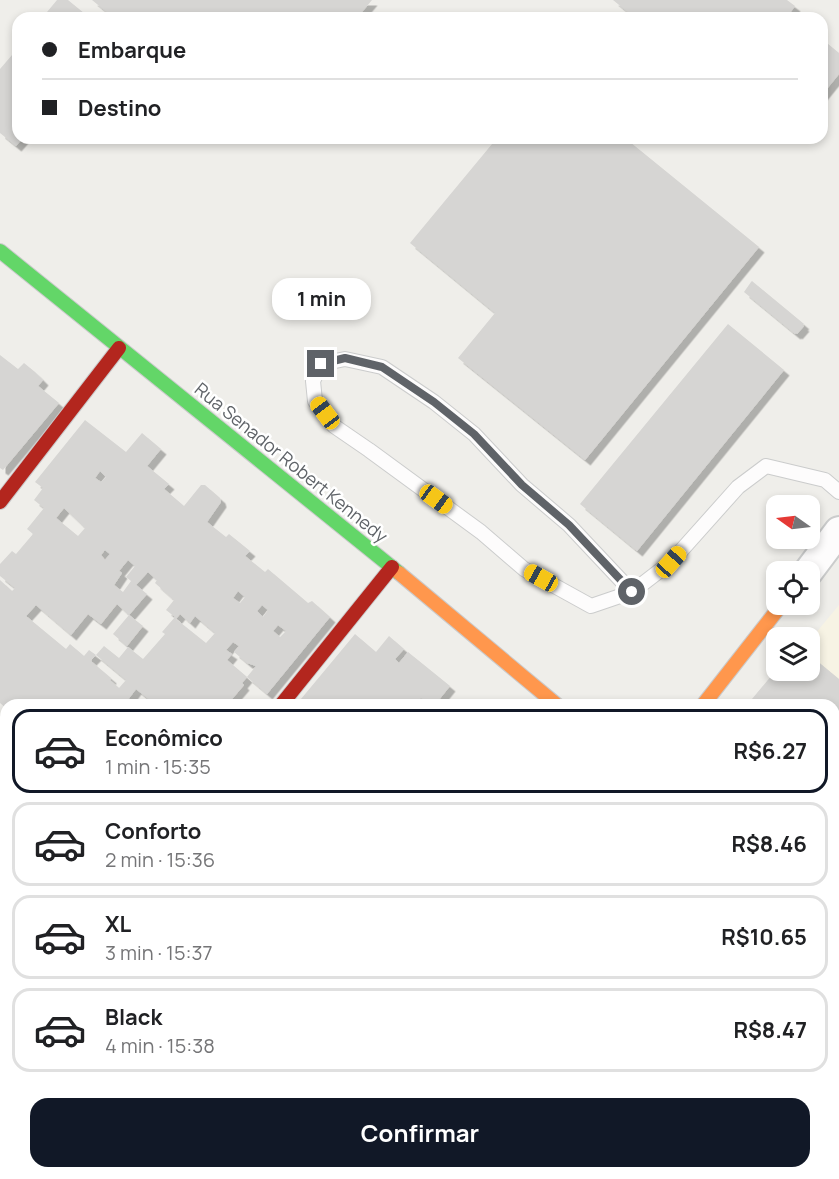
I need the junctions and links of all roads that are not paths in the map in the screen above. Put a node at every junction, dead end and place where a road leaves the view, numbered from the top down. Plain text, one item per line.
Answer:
1 (0, 251) edge
2 (119, 348) junction
3 (839, 492) edge
4 (0, 502) edge
5 (839, 531) edge
6 (816, 561) edge
7 (392, 567) junction
8 (632, 592) junction
9 (773, 615) edge
10 (285, 699) edge
11 (550, 699) edge
12 (708, 699) edge

1 - 2 street, Rua Senador Robert Kennedy
2 - 4 street
2 - 7 street, Rua Senador Robert Kennedy
3 - 8 lane
5 - 6 street
7 - 10 street
7 - 11 street, Rua Senador Robert Kennedy
8 - 8 lane
9 - 12 street

